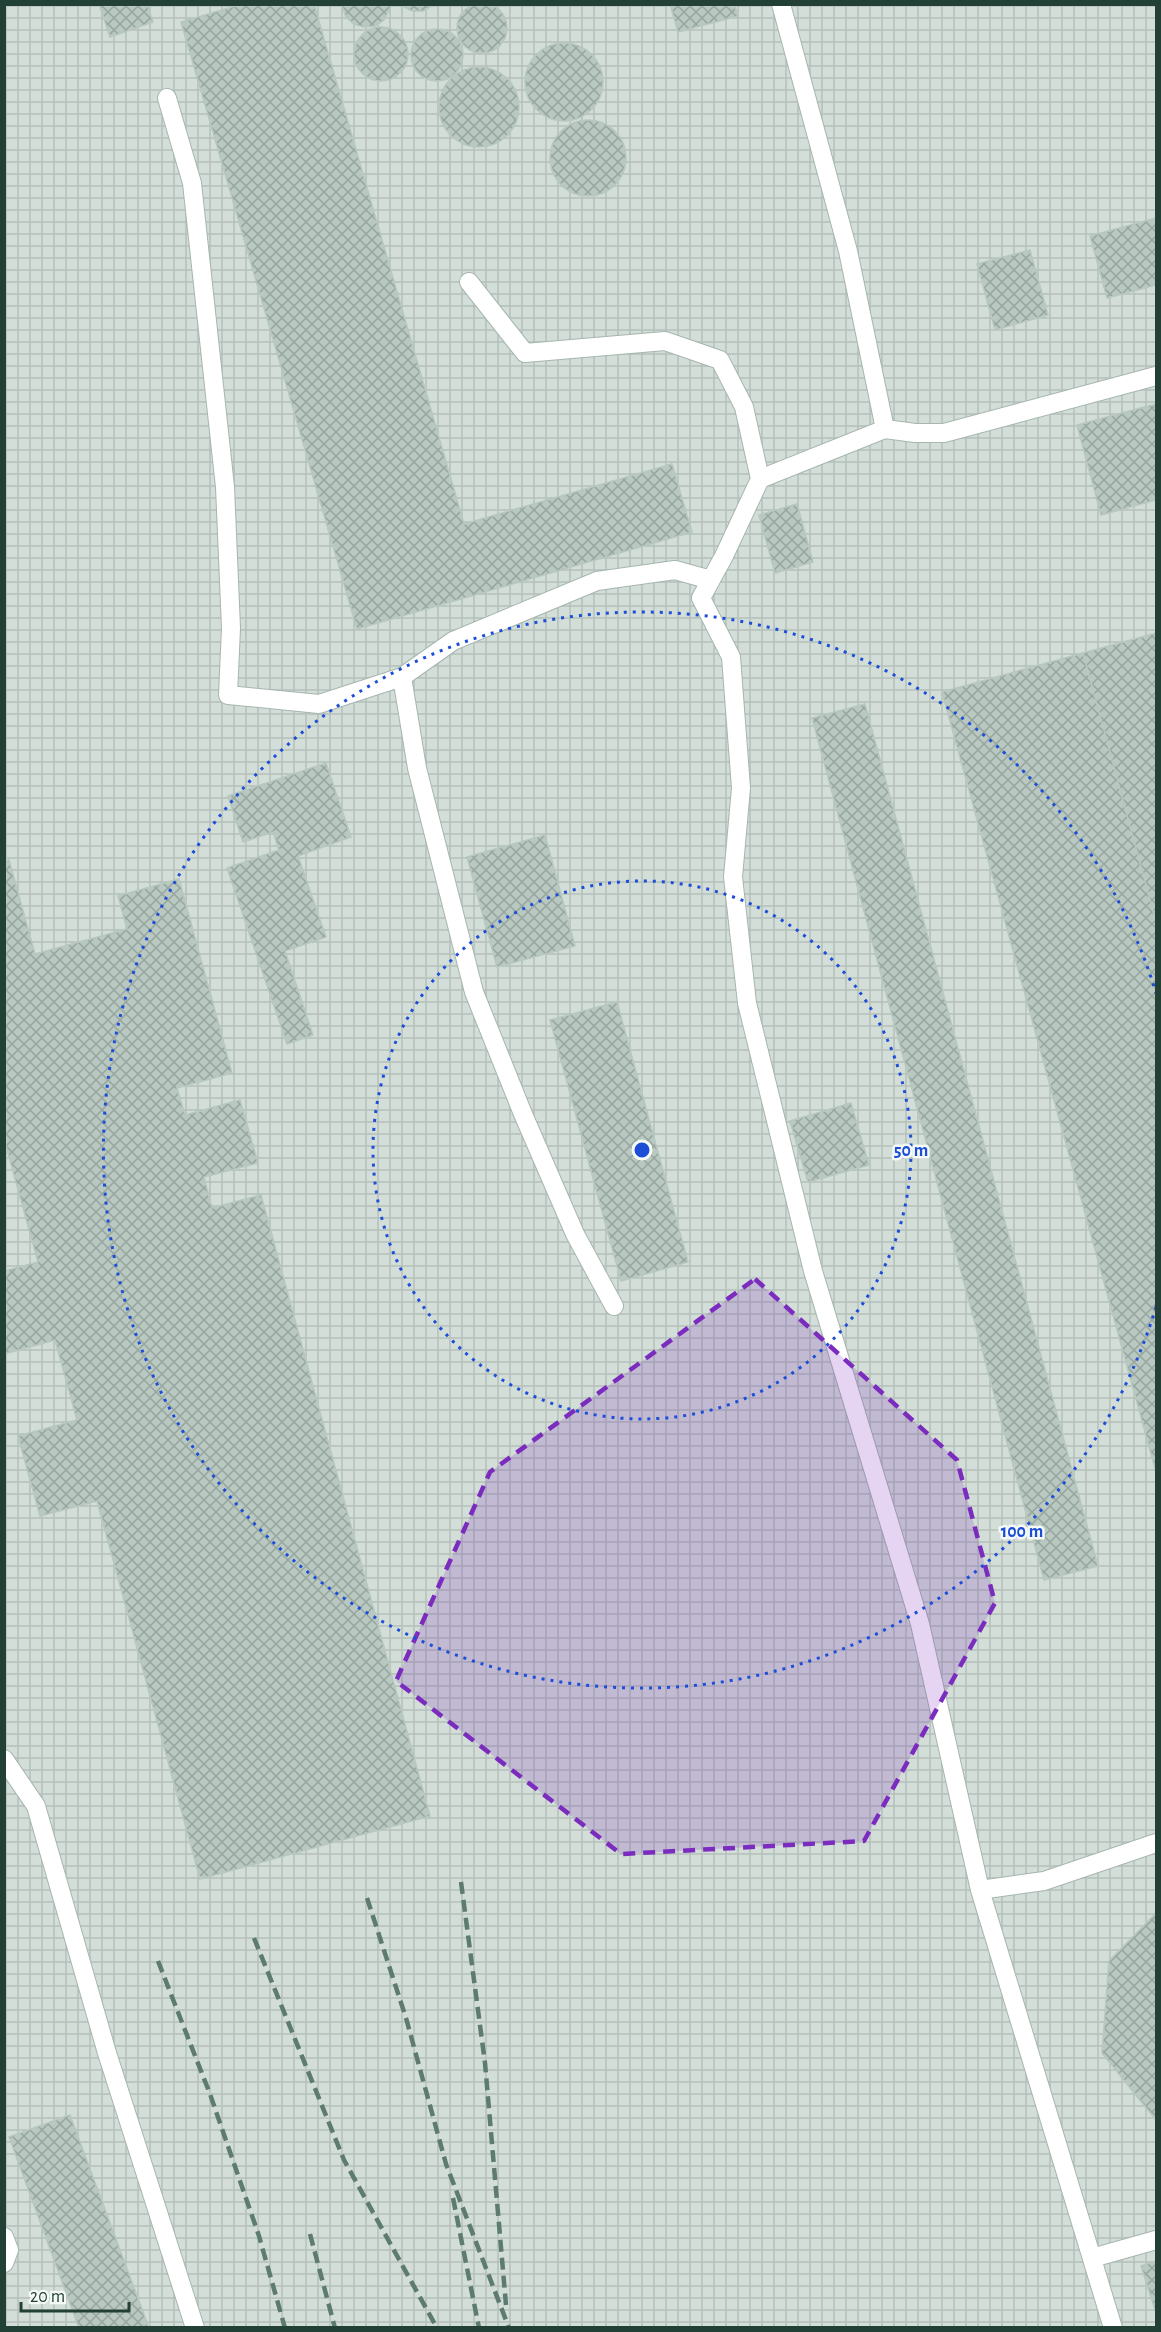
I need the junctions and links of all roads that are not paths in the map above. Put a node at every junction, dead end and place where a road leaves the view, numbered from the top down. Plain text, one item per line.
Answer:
1 (781, 4) edge
2 (166, 98) dead end
3 (469, 282) dead end
4 (1156, 376) edge
5 (885, 429) junction
6 (760, 479) junction
7 (711, 580) junction
8 (402, 677) junction
9 (614, 1306) dead end
10 (6, 1765) edge
11 (1156, 1843) edge
12 (980, 1890) junction
13 (4, 2237) edge
14 (1156, 2240) edge
15 (1092, 2258) junction
16 (4, 2263) edge
17 (195, 2328) edge
18 (1113, 2328) edge

1 - 5 lane
2 - 8 lane
3 - 6 lane
4 - 5 lane
5 - 6 lane
6 - 7 lane
7 - 8 lane
7 - 12 lane
8 - 9 lane
10 - 17 lane
11 - 12 lane
12 - 15 lane
13 - 16 lane
14 - 15 lane
15 - 18 lane

